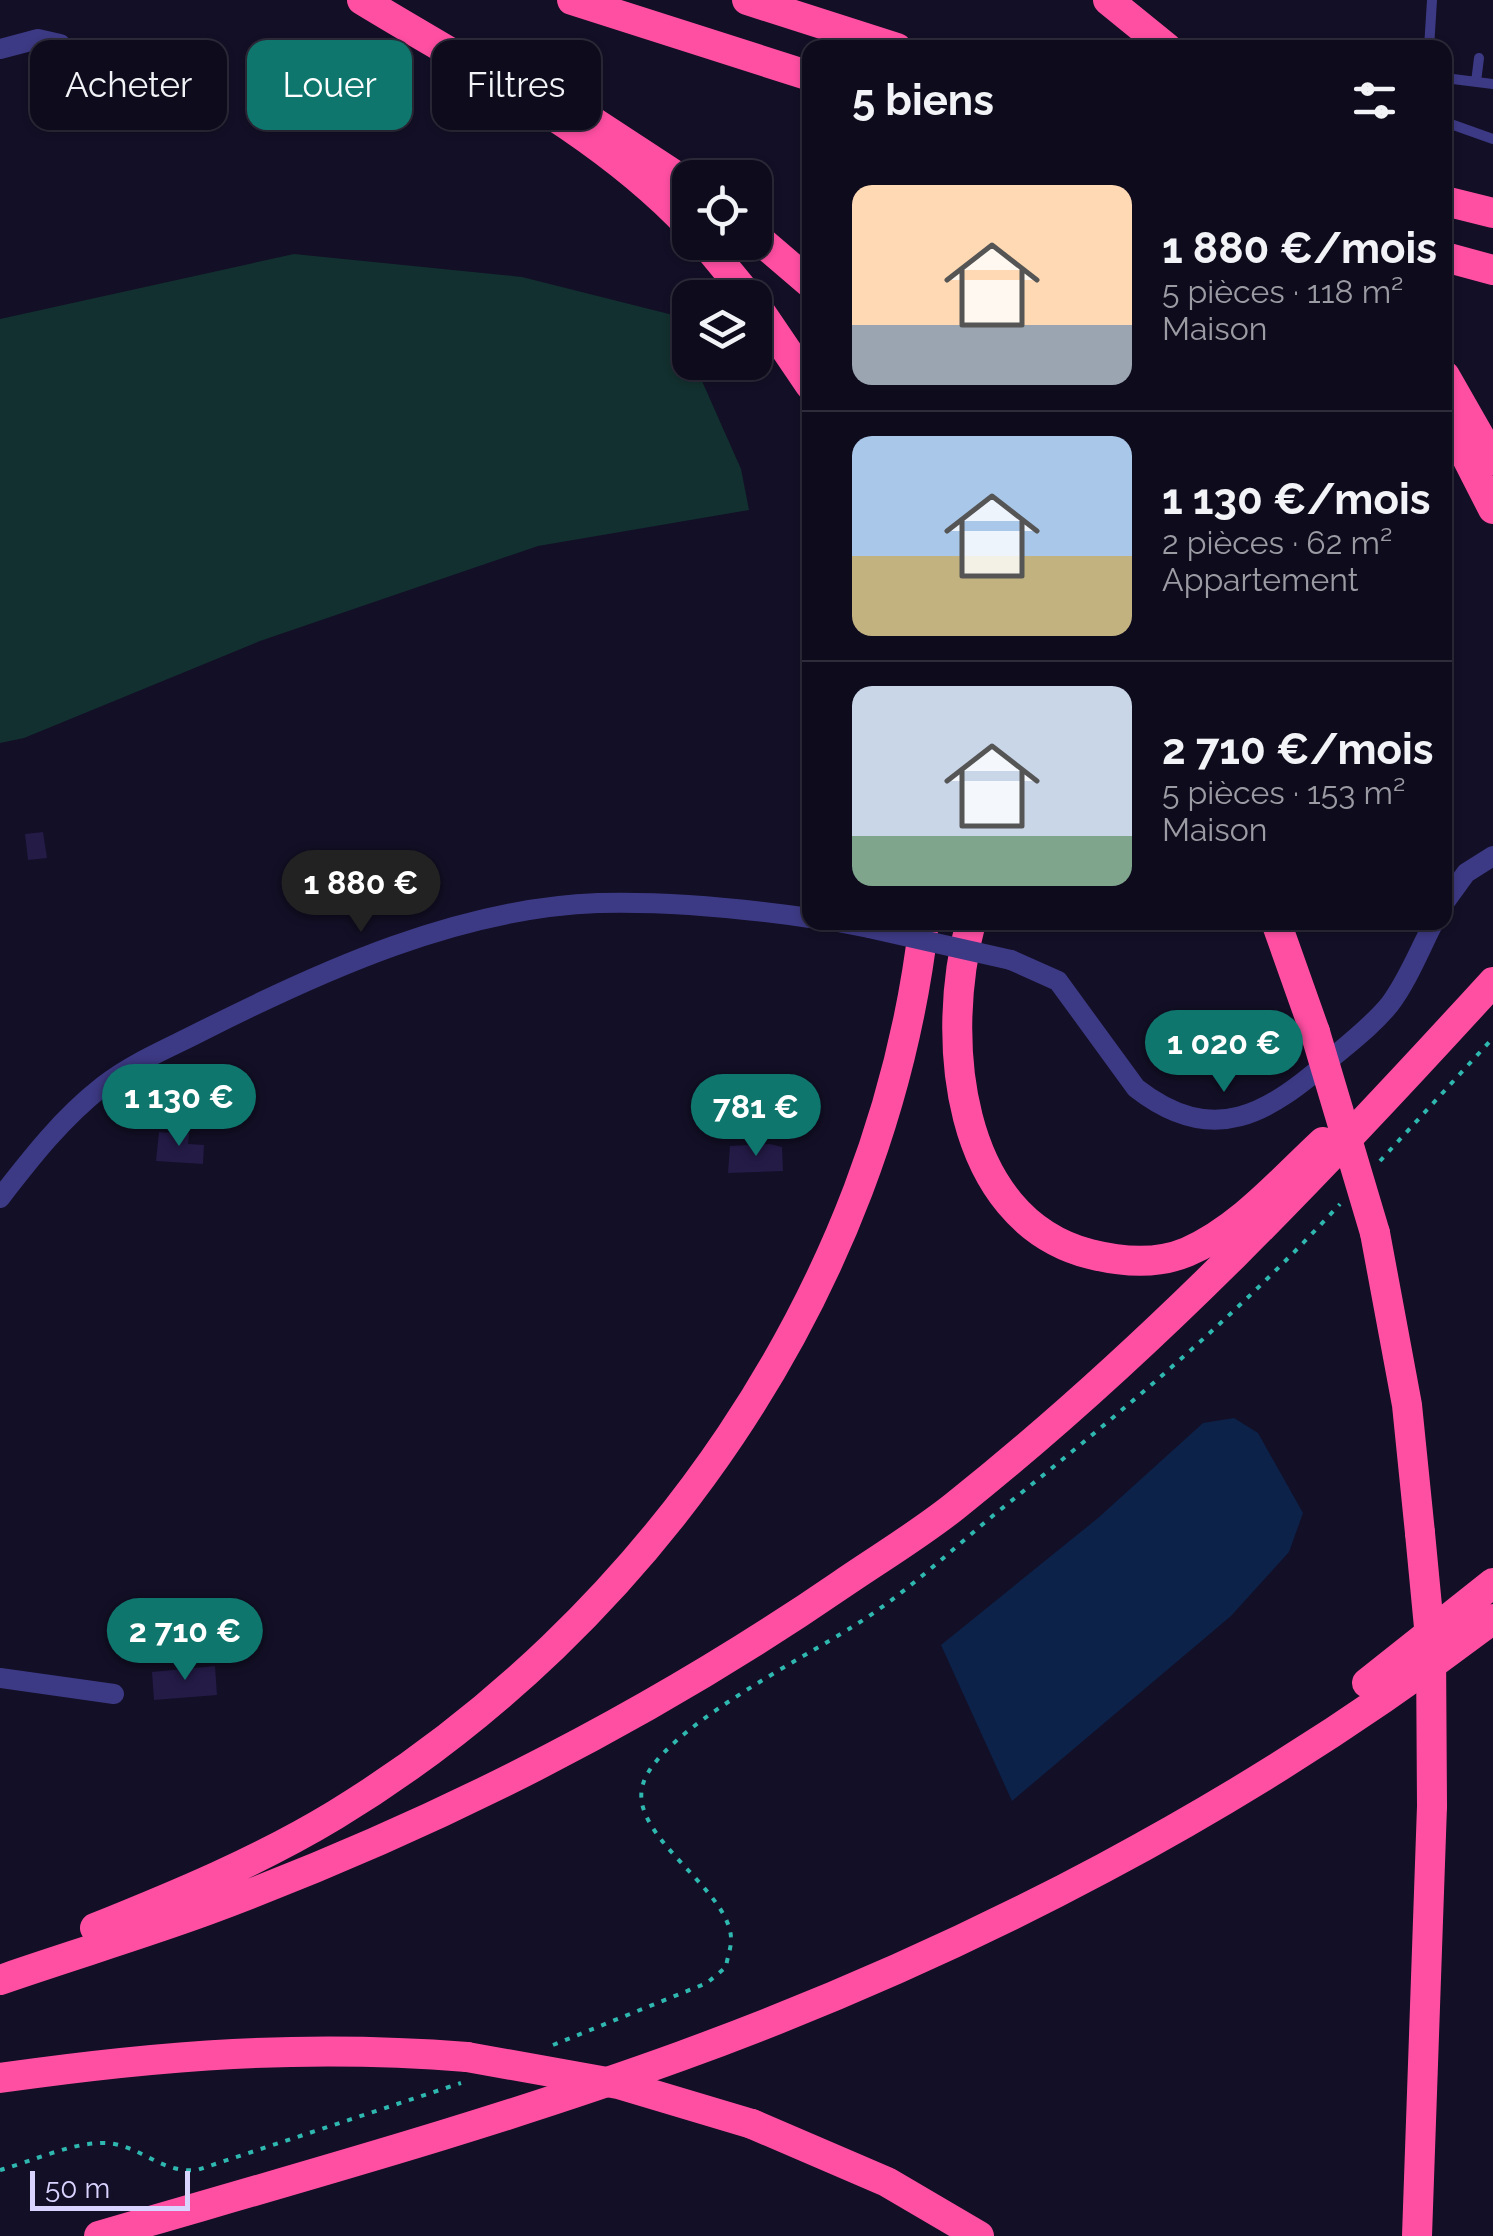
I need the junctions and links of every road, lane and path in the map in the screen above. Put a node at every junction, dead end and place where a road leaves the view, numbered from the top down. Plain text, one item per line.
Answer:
1 (362, 0) edge
2 (373, 0) edge
3 (572, 0) edge
4 (747, 0) edge
5 (1108, 0) edge
6 (1432, 0) edge
7 (872, 40) edge
8 (1158, 40) edge
9 (1430, 40) edge
10 (30, 41) edge
11 (0, 48) edge
12 (1479, 58) dead end
13 (802, 73) edge
14 (1452, 79) edge
15 (1476, 82) junction
16 (1493, 84) edge
17 (1452, 125) edge
18 (1493, 140) edge
19 (672, 174) edge
20 (1452, 203) edge
21 (672, 211) edge
22 (1493, 214) edge
23 (772, 251) edge
24 (719, 260) edge
25 (1452, 260) edge
26 (1493, 270) edge
27 (802, 276) edge
28 (735, 280) edge
29 (772, 329) edge
30 (802, 373) edge
31 (1452, 388) edge
32 (1452, 429) edge
33 (1493, 460) edge
34 (1493, 509) edge
35 (1493, 856) edge
36 (1452, 892) edge
37 (802, 917) edge
38 (878, 930) edge
39 (923, 930) edge
40 (969, 930) edge
41 (1264, 930) edge
42 (1279, 930) edge
43 (1430, 930) edge
44 (1493, 982) edge
45 (1312, 1024) junction
46 (1493, 1038) edge
47 (1372, 1168) dead end
48 (1346, 1197) dead end
49 (0, 1198) edge
50 (1493, 1583) edge
51 (1493, 1619) edge
52 (0, 1678) edge
53 (114, 1694) dead end
54 (0, 1966) edge
55 (0, 1980) edge
56 (544, 2049) dead end
57 (470, 2068) junction
58 (0, 2078) edge
59 (384, 2152) junction
60 (0, 2170) edge
61 (99, 2236) edge
62 (980, 2236) edge
63 (1417, 2236) edge

1 - 21 highway
2 - 19 highway
3 - 13 highway
4 - 7 highway
5 - 8 highway
6 - 9 lane
10 - 11 street
12 - 15 lane
14 - 15 lane
15 - 16 lane
17 - 18 lane
20 - 22 highway
23 - 27 highway
24 - 28 highway
25 - 26 highway
29 - 30 highway
31 - 33 highway
32 - 34 highway
35 - 36 street
37 - 49 street
38 - 43 street, bridge
39 - 54 highway
40 - 44 highway
41 - 45 highway
42 - 45 highway
44 - 55 highway
45 - 63 highway, bridge
46 - 47 path
48 - 56 path
50 - 59 highway
51 - 59 highway
52 - 53 street
57 - 58 highway
57 - 60 path
57 - 62 highway, bridge
59 - 61 highway

